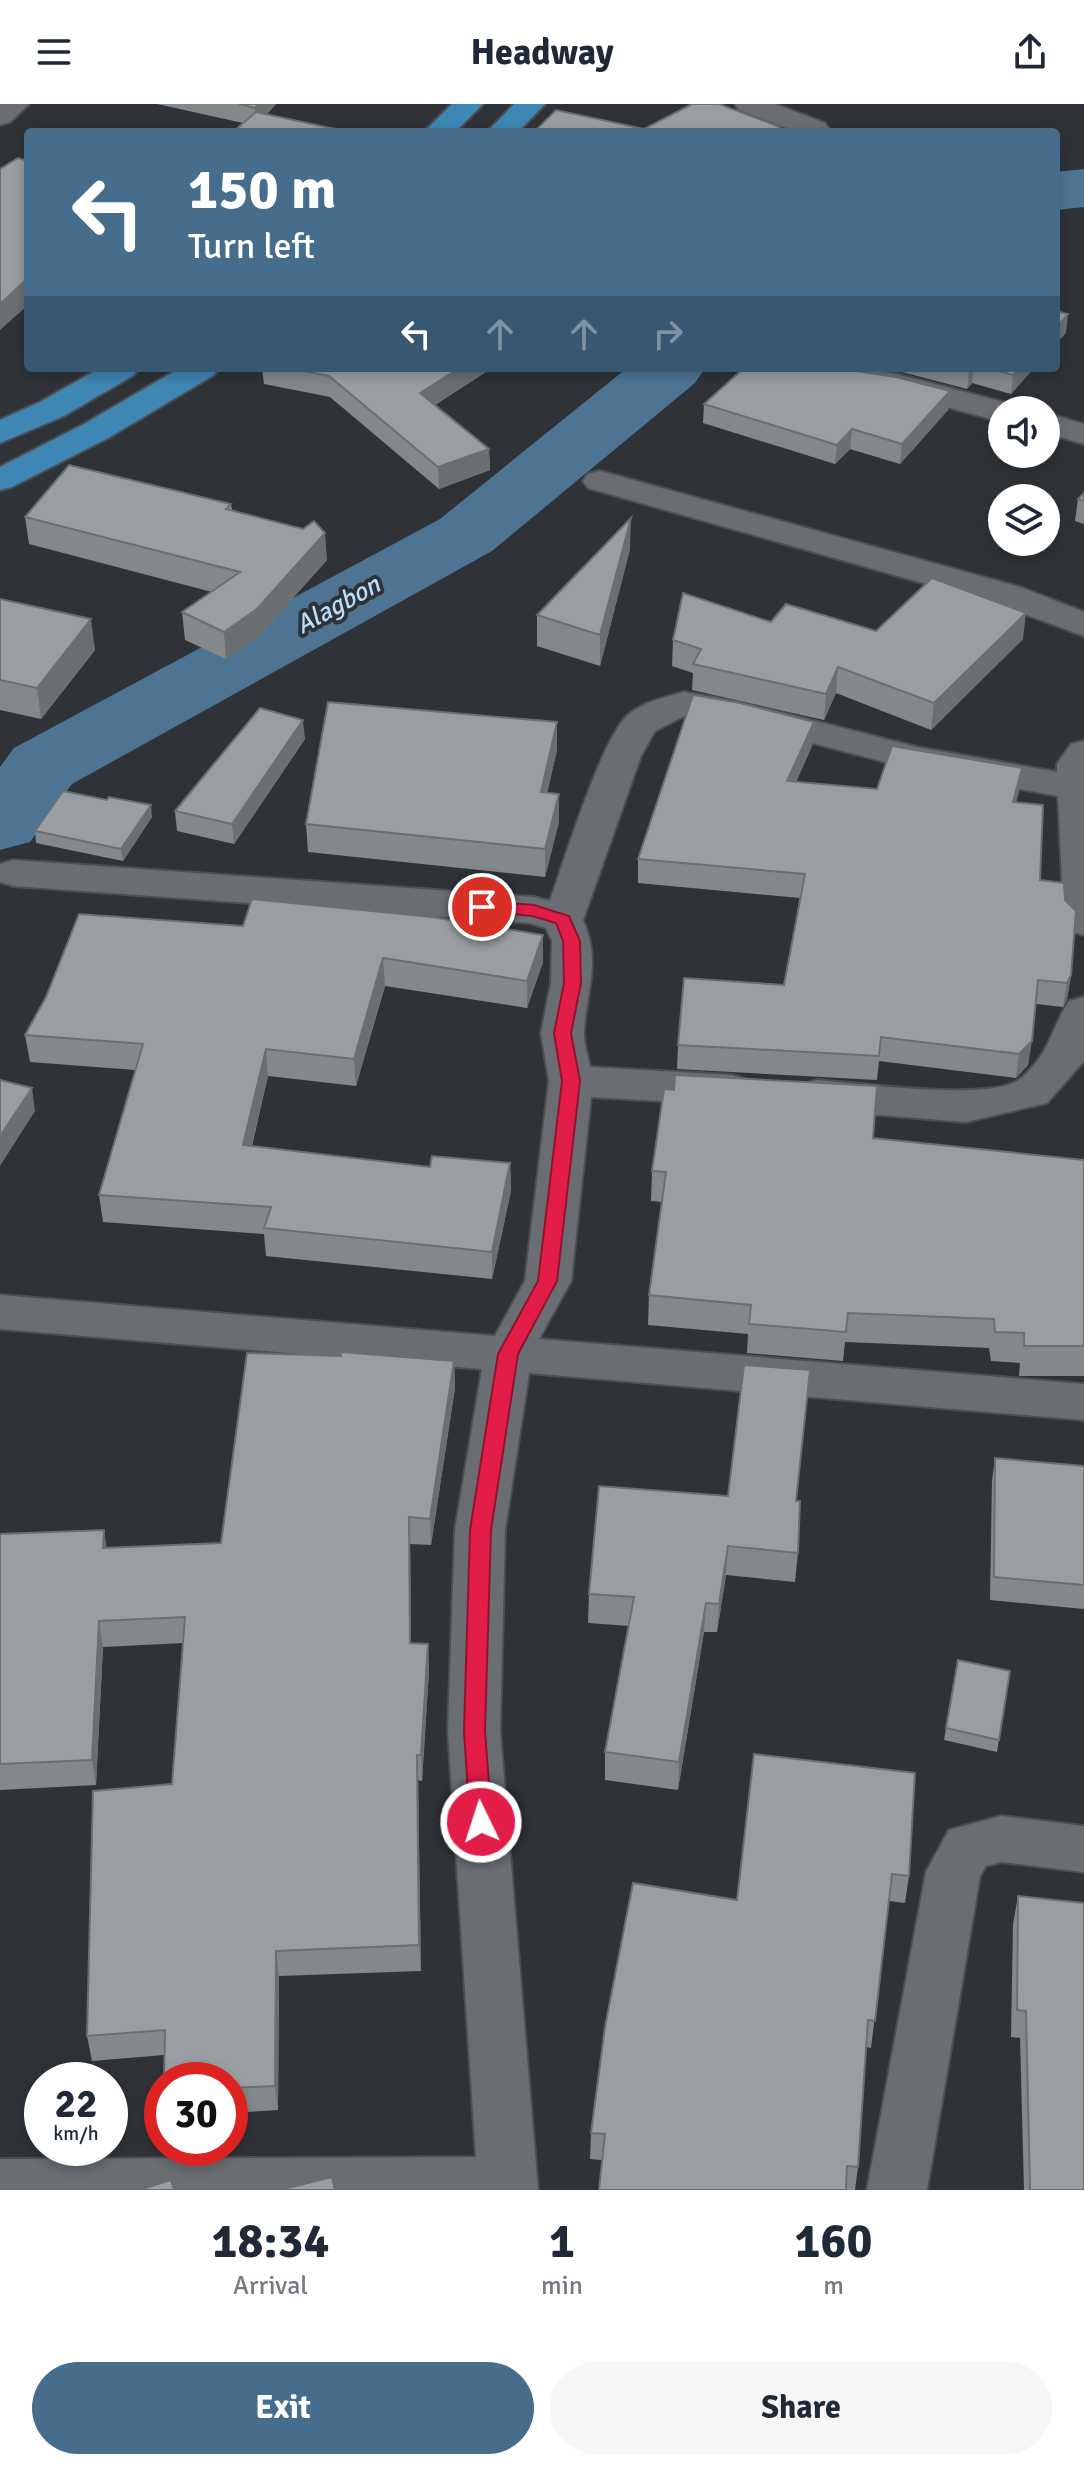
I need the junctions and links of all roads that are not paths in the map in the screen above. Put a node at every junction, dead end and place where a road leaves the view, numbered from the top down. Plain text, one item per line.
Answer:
1 (15, 104) edge
2 (469, 104) edge
3 (531, 104) edge
4 (749, 104) edge
5 (0, 116) edge
6 (442, 128) edge
7 (505, 128) edge
8 (812, 128) edge
9 (116, 372) edge
10 (196, 372) edge
11 (819, 372) edge
12 (988, 408) edge
13 (1060, 427) edge
14 (0, 433) edge
15 (1084, 434) edge
16 (0, 480) edge
17 (600, 481) dead end
18 (1084, 625) edge
19 (1081, 770) edge
20 (13, 873) dead end
21 (563, 920) junction
22 (1084, 922) edge
23 (1084, 1011) edge
24 (571, 1081) junction
25 (0, 1312) edge
26 (508, 1354) junction
27 (1084, 1402) edge
28 (1084, 1849) edge
29 (0, 2187) edge
30 (507, 2188) edge
31 (897, 2190) edge

1 - 5 street
2 - 6 main road
3 - 7 main road
4 - 8 street
9 - 14 main road
10 - 16 main road
11 - 12 street
13 - 15 street
17 - 18 street
19 - 21 street
19 - 22 street
20 - 21 street
21 - 24 street
23 - 24 street
24 - 26 street
25 - 26 street
26 - 27 street
26 - 30 street
28 - 31 street
29 - 30 street

